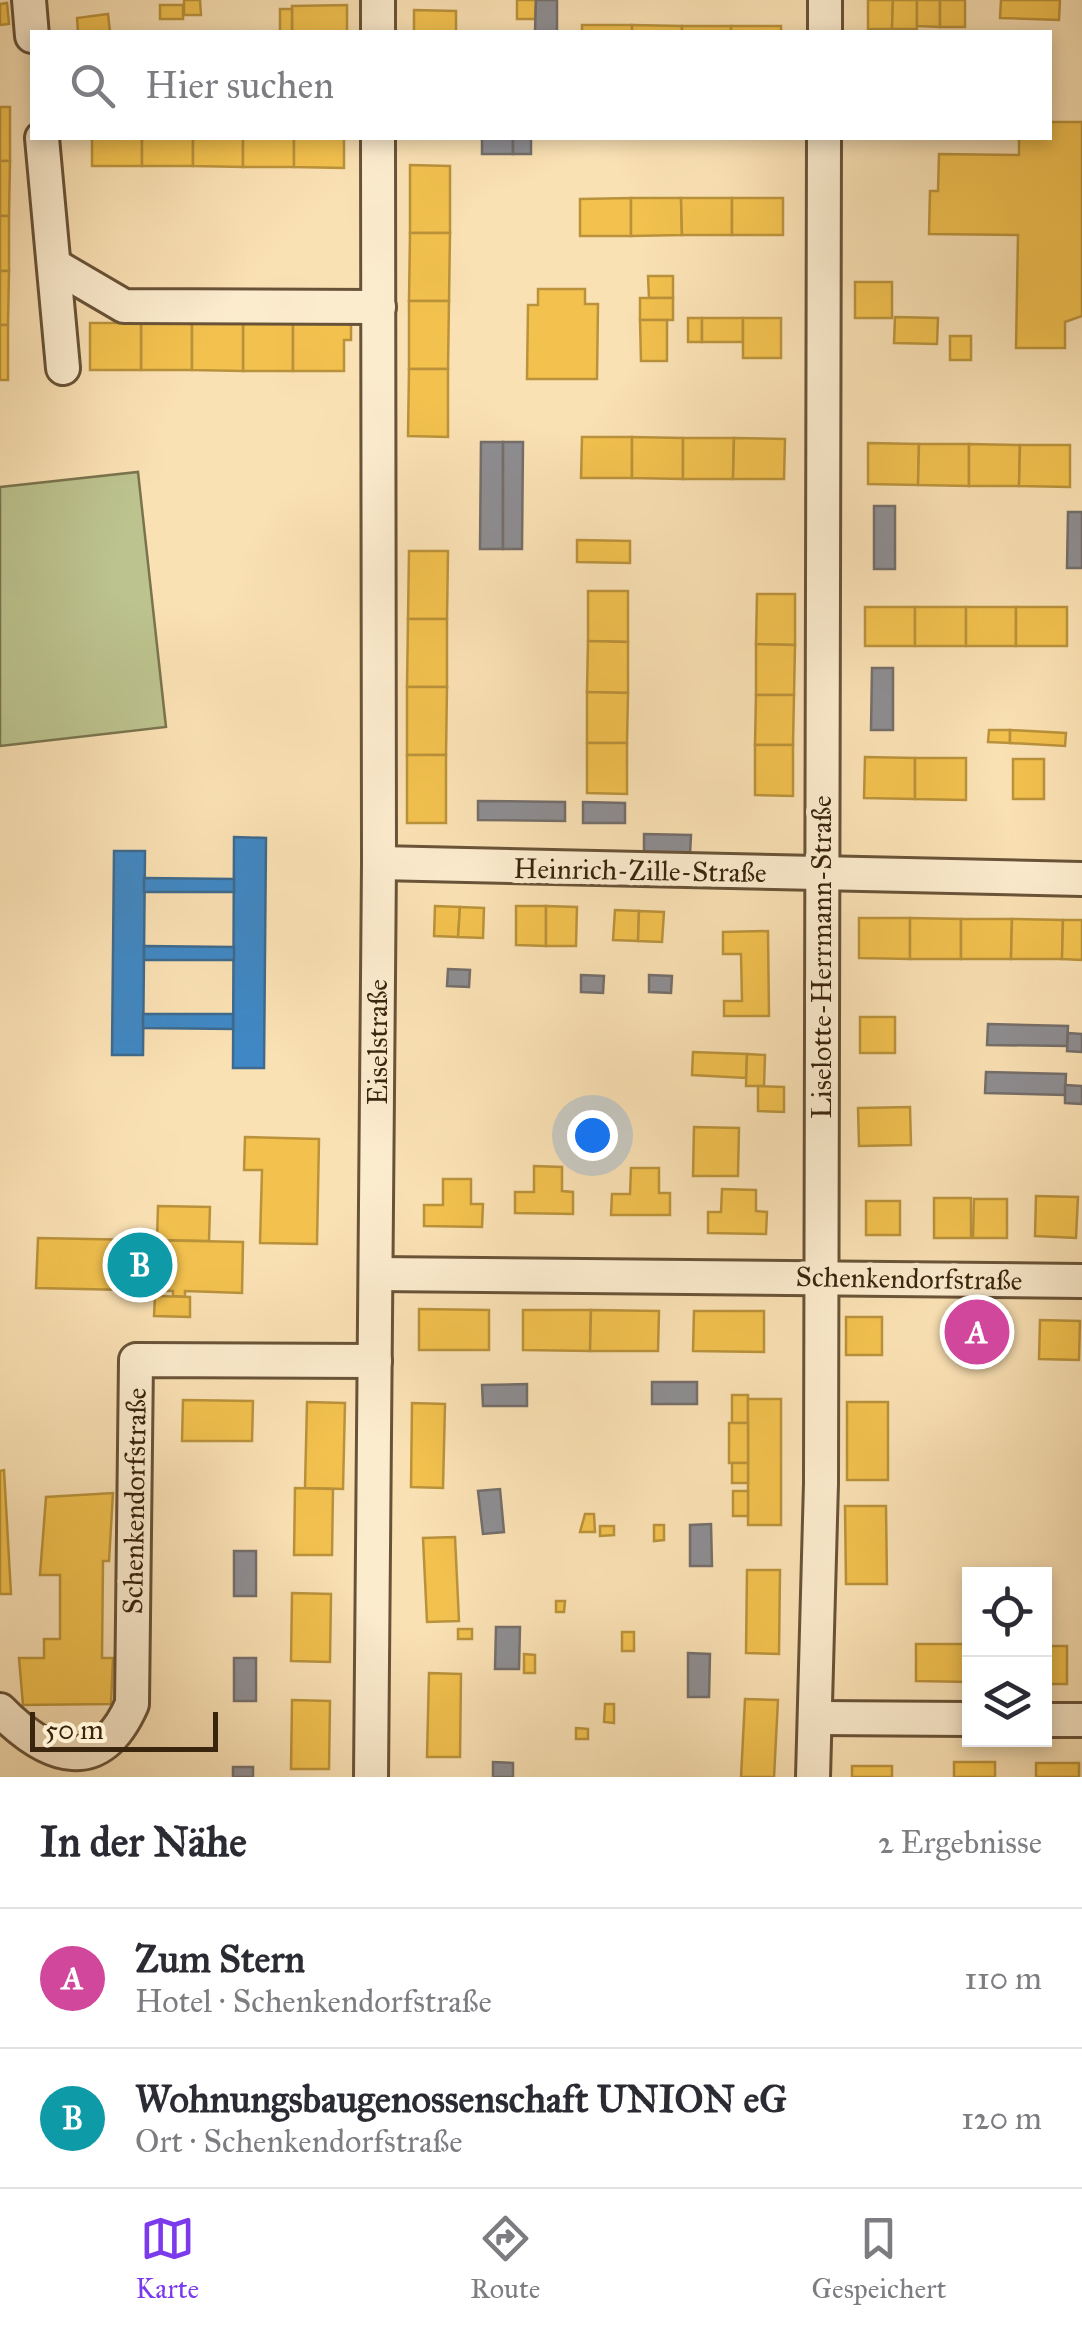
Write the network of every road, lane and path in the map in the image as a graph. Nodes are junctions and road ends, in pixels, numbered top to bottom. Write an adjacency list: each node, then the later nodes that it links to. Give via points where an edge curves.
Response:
1 (29, 0): 4 (street)
2 (378, 0): 5 (street)
3 (825, 0): 6 (street)
4 (32, 30)
5 (378, 30)
6 (825, 30)
7 (42, 140): 10 (street)
8 (378, 140): 11 (street, Eiselstraße)
9 (824, 140): 14 (street, Liselotte-Herrmann-Straße)
10 (54, 265): 11 (street, via 124,306); 12 (street)
11 (379, 307): 13 (street, Eiselstraße)
12 (63, 368)
13 (379, 863): 14 (street, Heinrich-Zille-Straße); 16 (street, Eiselstraße)
14 (821, 874): 15 (street, Heinrich-Zille-Straße); 17 (street, Liselotte-Herrmann-Straße)
15 (1082, 879)
16 (376, 1274): 17 (street, Schenkendorfstraße); 19 (street, Eiselstraße)
17 (821, 1276): 18 (street, Schenkendorfstraße); 21 (street, Liselotte-Herrmann-Straße)
18 (1082, 1281)
19 (375, 1361): 20 (street, Schenkendorfstraße, via 136,1360 132,1704 122,1730 90,1756 58,1758); 25 (street, Eiselstraße)
20 (0, 1710)
21 (816, 1718): 22 (street); 26 (street, Liselotte-Herrmann-Straße)
22 (962, 1719)
23 (1052, 1720): 24 (street)
24 (1082, 1720)
25 (370, 1777)
26 (812, 1777)

